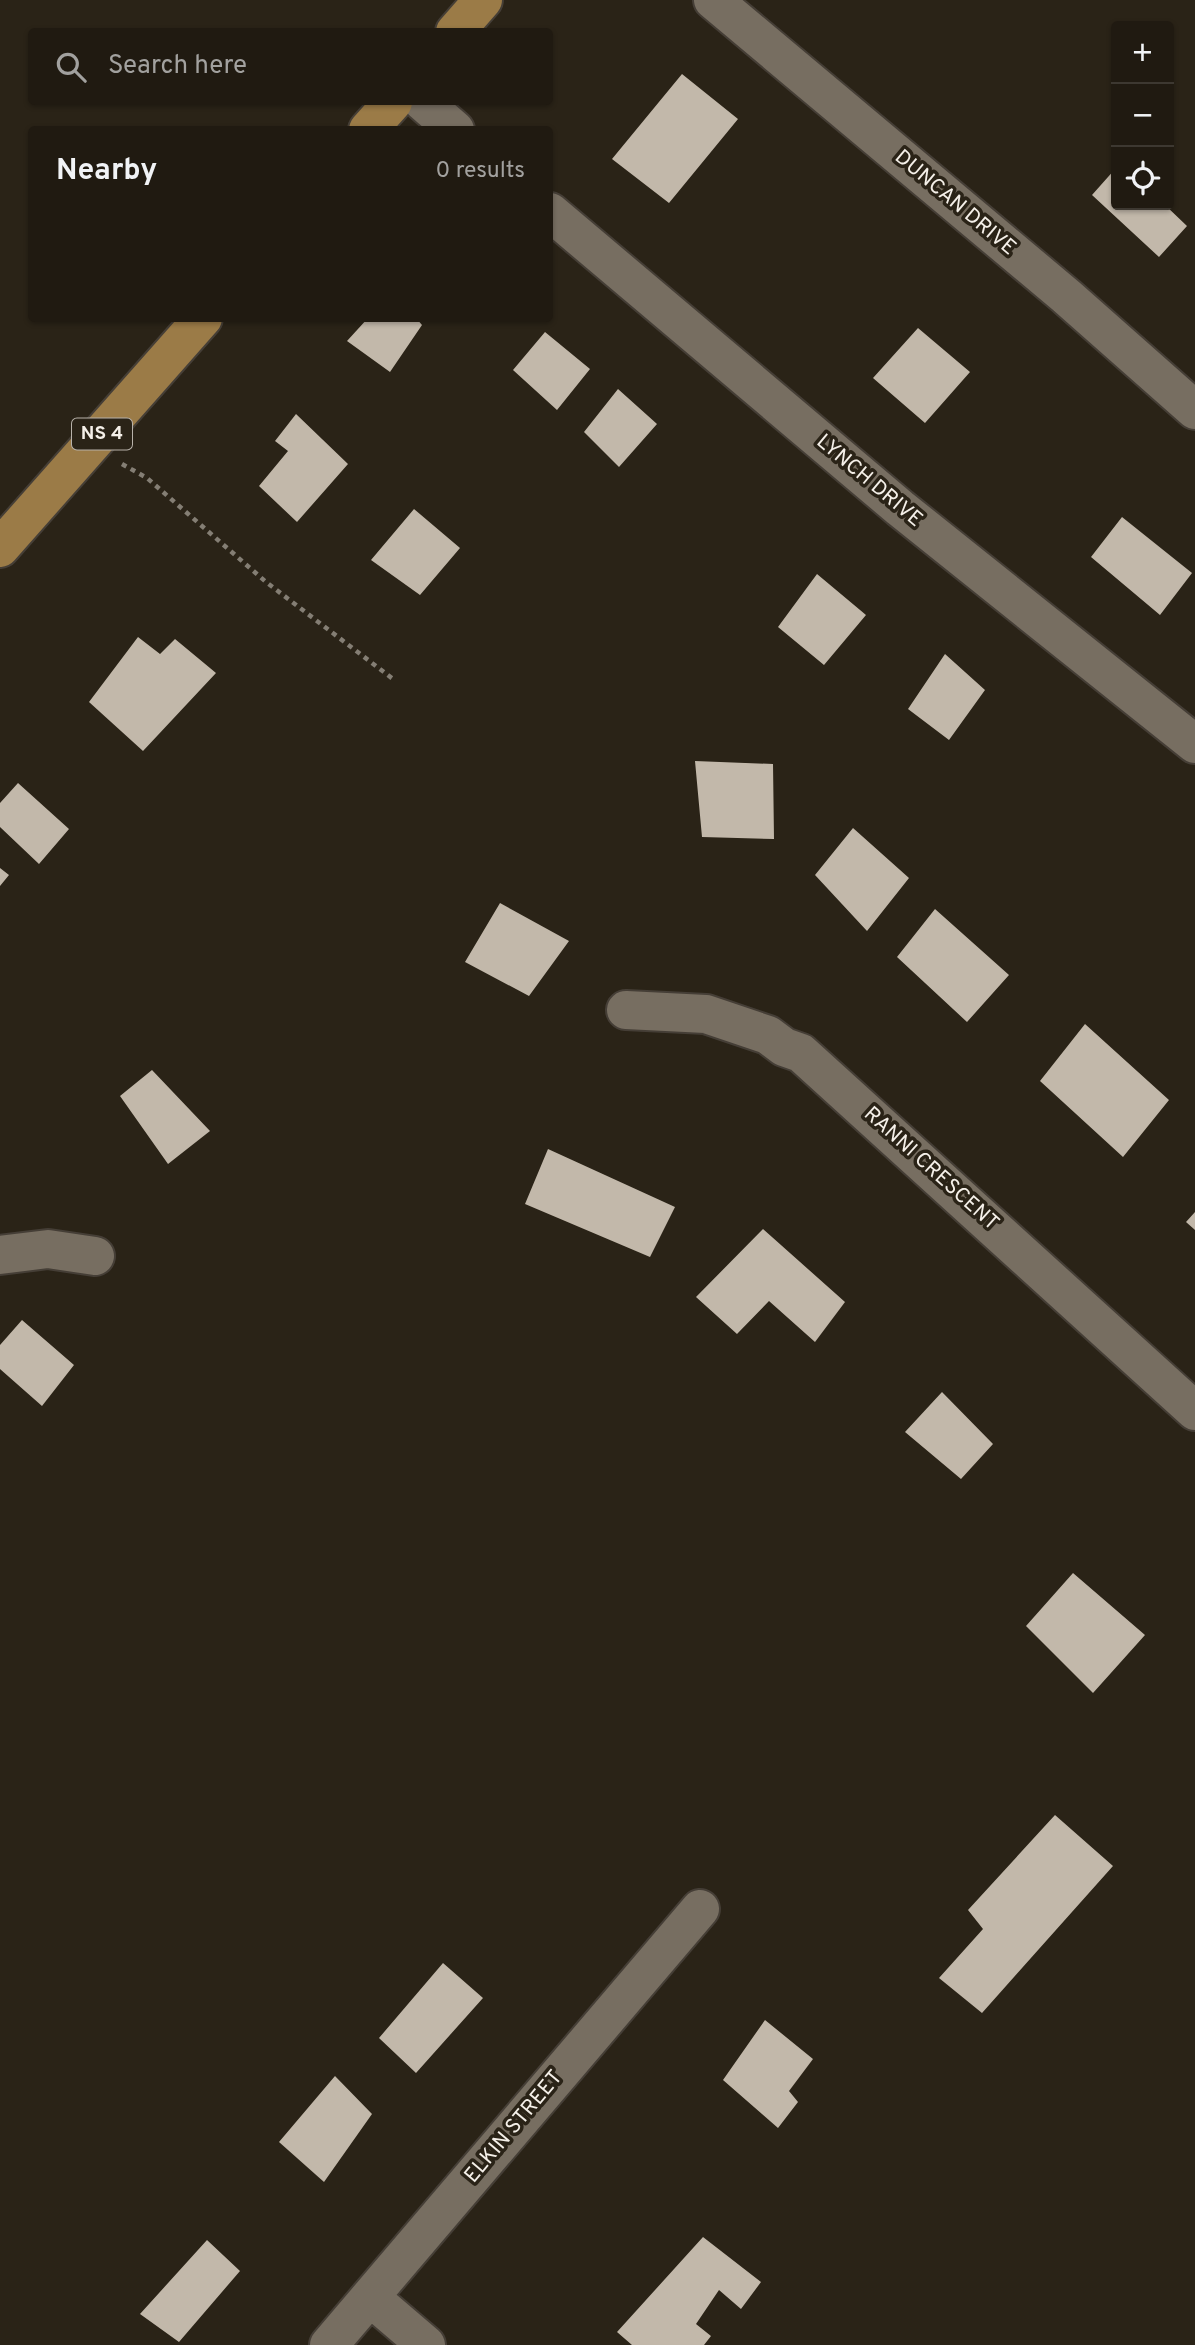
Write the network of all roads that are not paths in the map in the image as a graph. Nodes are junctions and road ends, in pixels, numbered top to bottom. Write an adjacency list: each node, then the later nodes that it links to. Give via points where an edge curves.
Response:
1 (483, 0): 3 (main road)
2 (713, 0): 10 (street, DUNCAN DRIVE)
3 (458, 28)
4 (390, 105): 6 (main road)
5 (426, 105): 7 (street)
6 (372, 126)
7 (450, 126)
8 (553, 215): 12 (street, LYNCH DRIVE, via 900,508)
9 (200, 322): 11 (main road, NS 4)
10 (1195, 410)
11 (0, 548)
12 (1195, 744)
13 (626, 1010): 16 (street, RANNI CRESCENT, via 706,1014 768,1035 802,1053)
14 (0, 1255): 15 (street, via 48,1248)
15 (95, 1256)
16 (1195, 1411)
17 (700, 1909): 18 (street, ELKIN STREET)
18 (370, 2297): 19 (street, ELKIN STREET); 20 (street)
19 (329, 2345)
20 (426, 2345)

